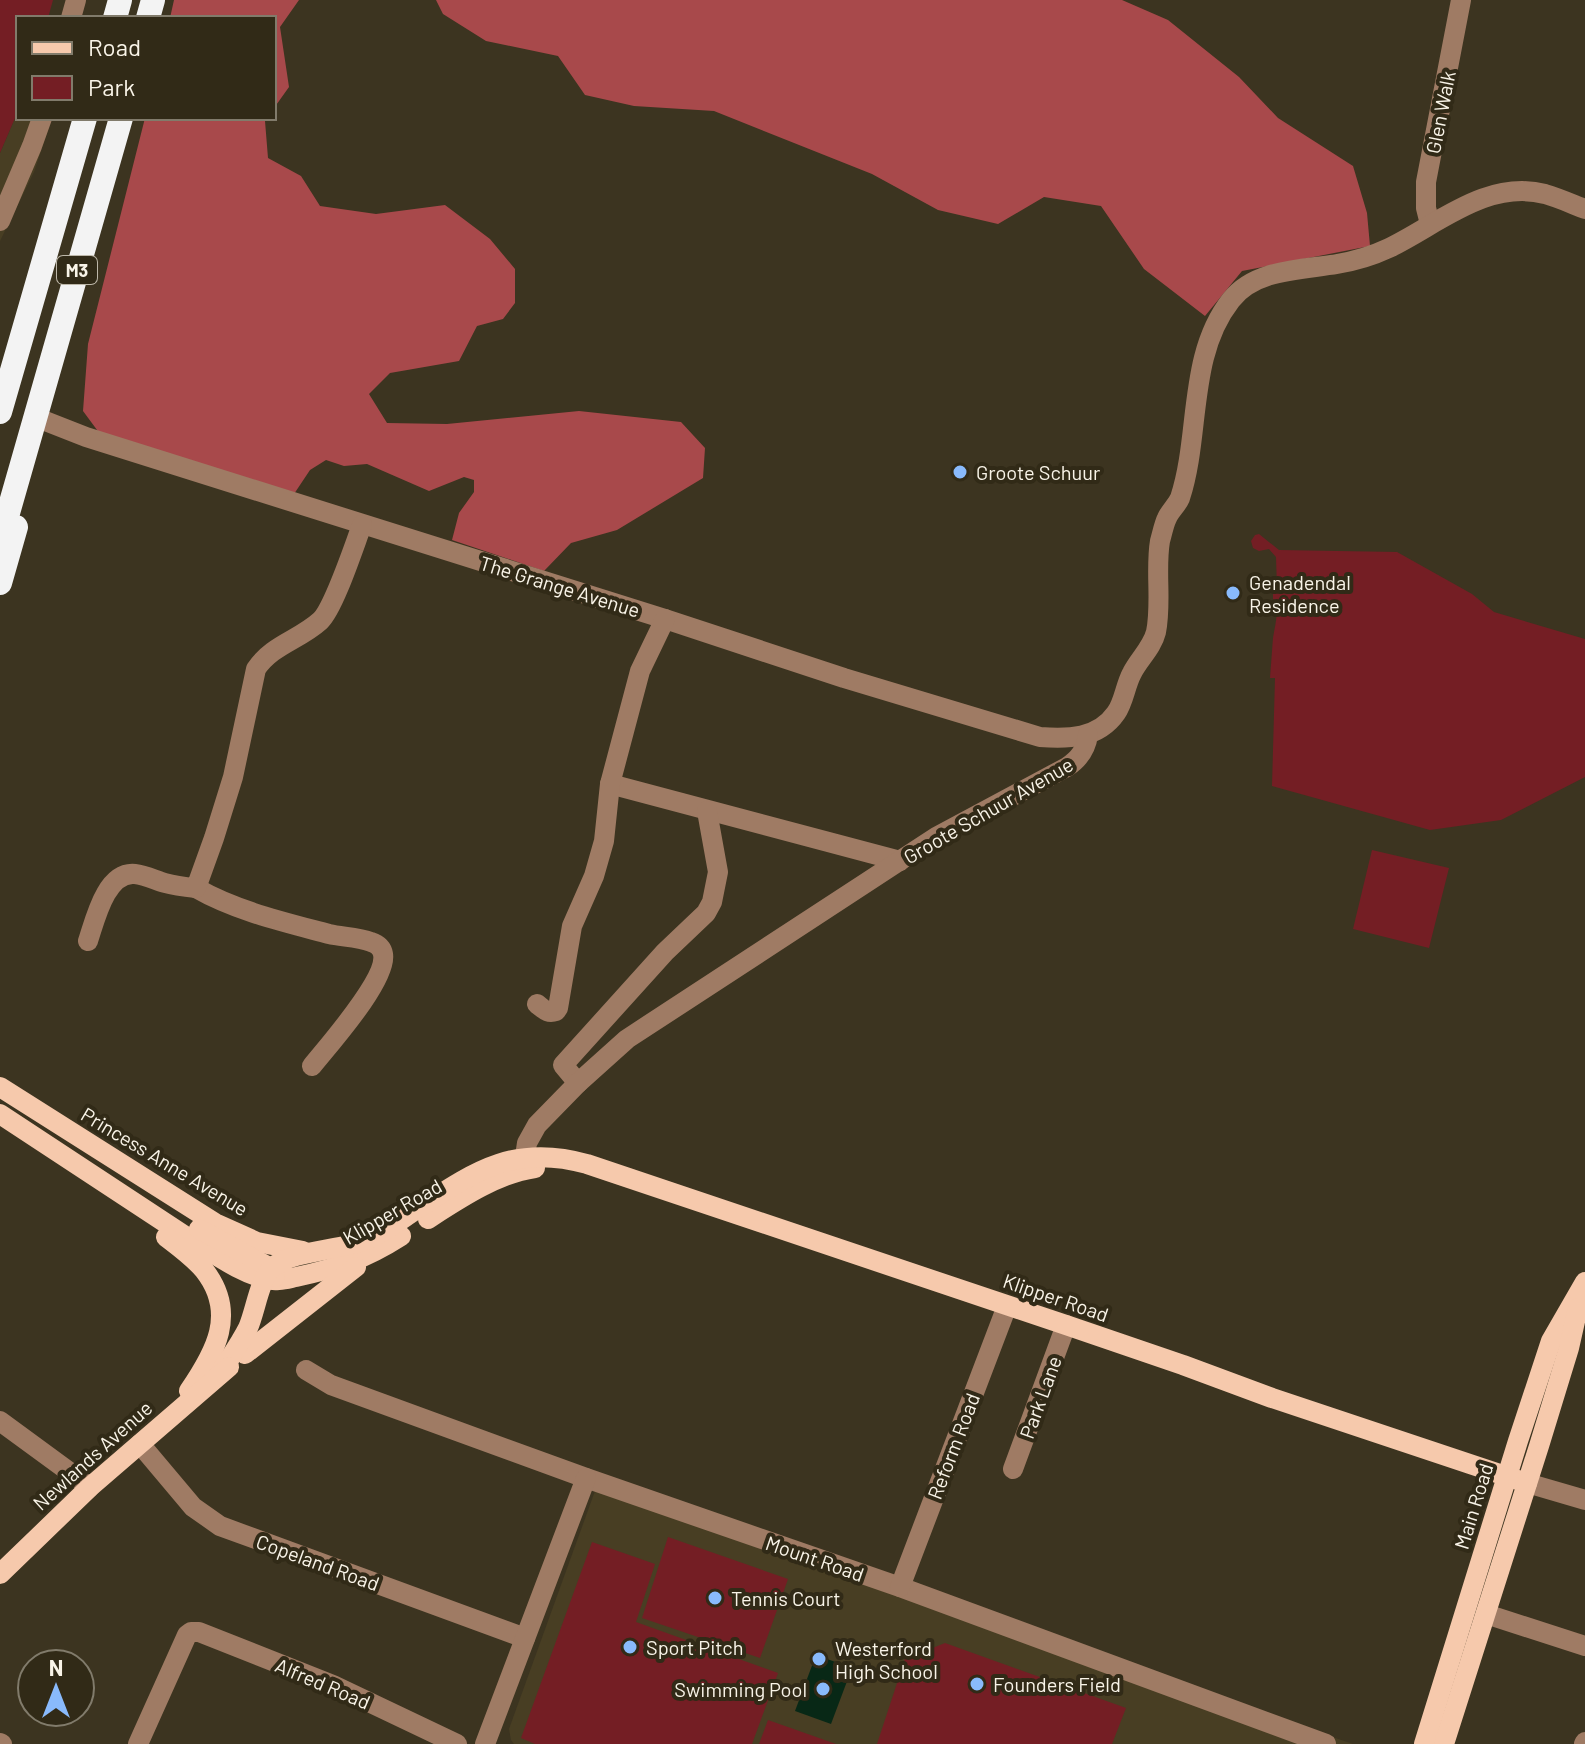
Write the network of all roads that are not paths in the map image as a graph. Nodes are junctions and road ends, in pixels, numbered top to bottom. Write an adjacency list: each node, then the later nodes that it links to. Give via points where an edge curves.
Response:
1 (1461, 0): 7 (street, Glen Walk, via 1426,182)
2 (41, 120): 6 (street)
3 (84, 120): 8 (highway, M3)
4 (120, 120): 11 (highway, M3)
5 (1585, 209): 7 (street, Groote Schuur Avenue, via 1545,194 1505,192)
6 (0, 221)
7 (1430, 224): 16 (street, Groote Schuur Avenue, via 1366,257 1256,279 1217,320 1199,380 1179,500 1166,519 1160,543 1156,631 1129,679 1118,712)
8 (47, 248): 9 (highway); 10 (highway, M3)
9 (0, 358)
10 (0, 412)
11 (34, 420): 12 (street, The Grange Avenue); 13 (highway, M3); 14 (highway, via 23,501)
12 (362, 525): 15 (street, The Grange Avenue); 20 (street, via 322,619 263,658 256,669 233,777)
13 (0, 541)
14 (0, 583)
15 (665, 619): 16 (street, The Grange Avenue, via 1040,737); 17 (street, via 640,671)
16 (1088, 735): 19 (street, Groote Schuur Avenue, via 1085,748 1067,767)
17 (610, 784): 18 (street); 22 (street, via 604,841 572,926 558,1008 551,1013)
18 (707, 811): 19 (street); 24 (street, via 718,872 712,902 563,1065)
19 (900, 861): 24 (street, Groote Schuur Avenue, via 627,1039)
20 (196, 888): 21 (street, via 133,873 118,877 99,906); 23 (street, via 261,915 380,947 384,959 374,985)
21 (88, 941)
22 (537, 1004)
23 (312, 1066)
24 (578, 1083): 28 (street, Groote Schuur Avenue, via 537,1125)
25 (0, 1087): 27 (main road, Princess Anne Avenue)
26 (0, 1114): 29 (main road)
27 (117, 1161): 31 (main road, Princess Anne Avenue, via 237,1235); 32 (main road, via 167,1207)
28 (523, 1163): 30 (main road, Klipper Road); 31 (main road, Klipper Road, via 479,1171 371,1238); 34 (main road, Klipper Road, via 587,1164)
29 (130, 1199): 32 (main road, via 222,1259); 39 (main road, via 205,1272 218,1298 221,1324 214,1352)
30 (375, 1252): 32 (main road, Klipper Road, via 346,1265); 36 (main road)
31 (315, 1253): 32 (main road, Klipper Road, via 285,1259)
32 (270, 1276): 36 (main road, Newlands Avenue, via 266,1317); 38 (main road, Newlands Avenue)
33 (1584, 1286): 44 (main road, Main Road, via 1569,1348)
34 (1007, 1306): 35 (main road, Klipper Road); 48 (street, Reform Road)
35 (1066, 1325): 42 (street, Park Lane); 44 (main road, Klipper Road)
36 (245, 1354): 38 (main road, Newlands Avenue)
37 (306, 1370): 43 (street, Mount Road, via 331,1385)
38 (219, 1375): 39 (main road, Newlands Avenue)
39 (172, 1414): 41 (main road, Newlands Avenue)
40 (0, 1421): 45 (street)
41 (140, 1444): 45 (main road, Newlands Avenue); 50 (street, Copeland Road, via 193,1507 220,1526)
42 (1013, 1469)
43 (586, 1478): 48 (street, Mount Road); 50 (street)
44 (1518, 1480): 46 (street); 49 (main road, Main Road); 56 (main road, Main Road)
45 (90, 1487): 47 (main road, Newlands Avenue)
46 (1585, 1500)
47 (0, 1574)
48 (900, 1587): 55 (street, Mount Road)
49 (1486, 1614): 51 (street); 57 (main road, Main Road)
50 (525, 1638): 54 (street)
51 (1585, 1646)
52 (138, 1744): 53 (street, Alfred Road, via 191,1632 320,1680)
53 (457, 1744)
54 (485, 1744)
55 (1326, 1744)
56 (1424, 1744)
57 (1444, 1744)

